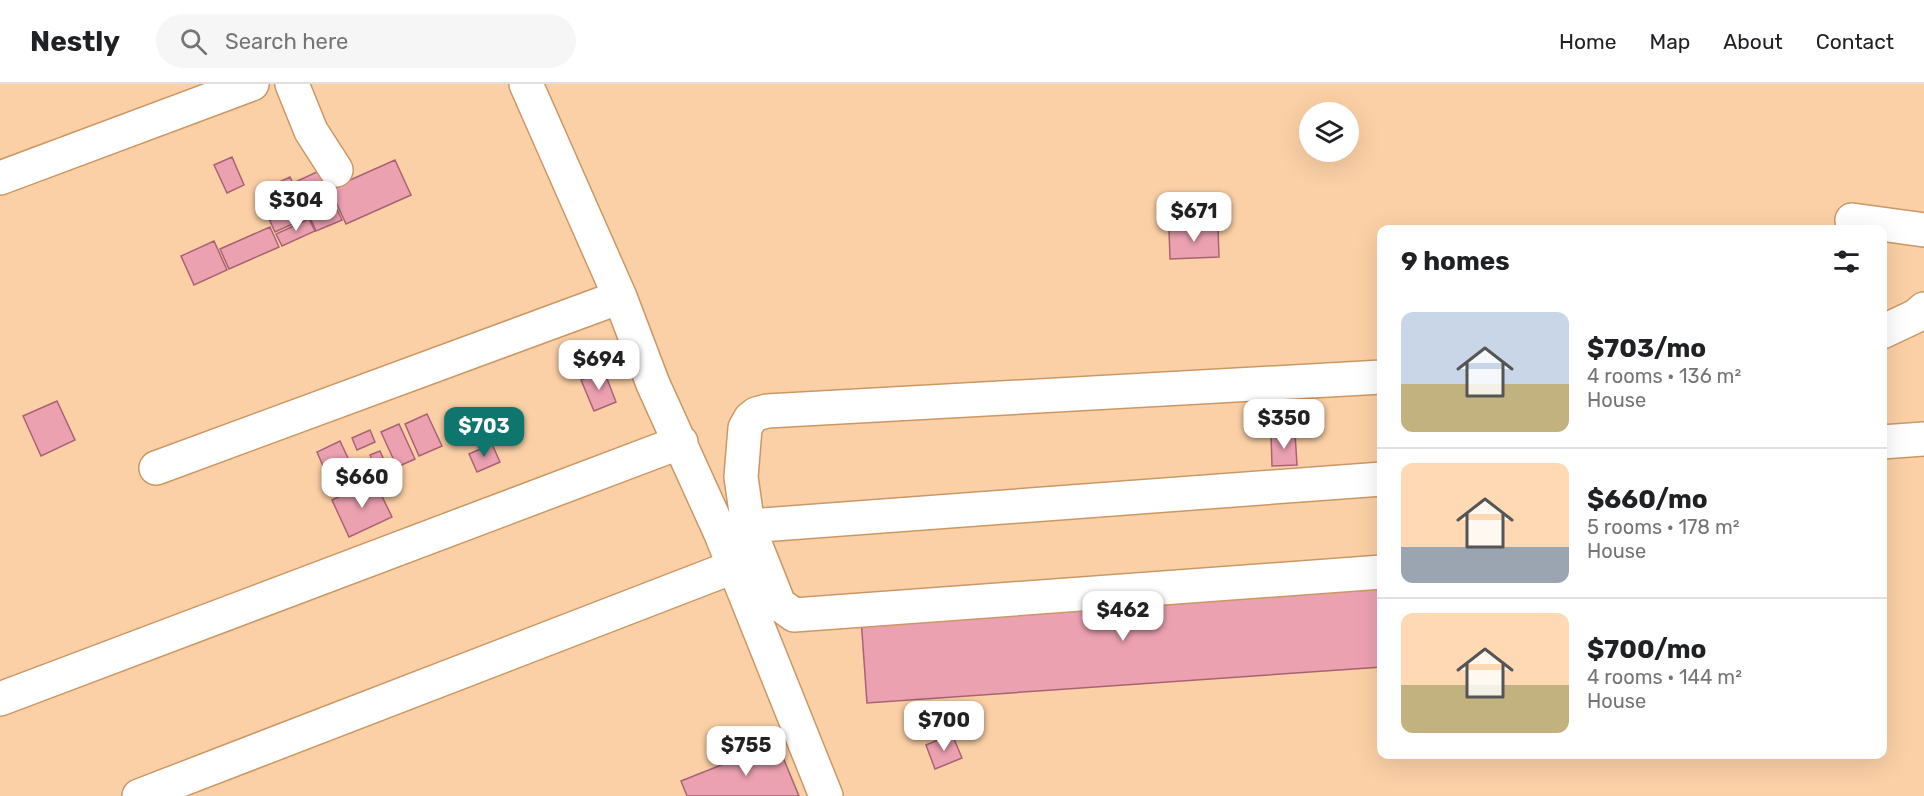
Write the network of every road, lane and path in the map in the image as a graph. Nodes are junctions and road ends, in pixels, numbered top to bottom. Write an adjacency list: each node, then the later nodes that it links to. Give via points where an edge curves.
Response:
1 (252, 84): 5 (street)
2 (292, 84): 4 (street, via 312,131)
3 (526, 84): 8 (street)
4 (336, 170)
5 (0, 178)
6 (1851, 220): 7 (street)
7 (1924, 230)
8 (620, 297): 13 (street, via 653,384); 15 (street)
9 (1924, 309): 10 (street)
10 (1887, 330)
11 (1377, 377): 17 (street, via 766,411 756,414 745,428 741,477)
12 (1924, 439): 14 (street)
13 (681, 442): 18 (street); 20 (street)
14 (1887, 442)
15 (156, 468)
16 (1377, 479): 17 (street)
17 (748, 526): 19 (street, via 779,604 794,615)
18 (733, 567): 21 (street); 22 (street)
19 (1377, 572)
20 (0, 699)
21 (139, 796)
22 (826, 796)

